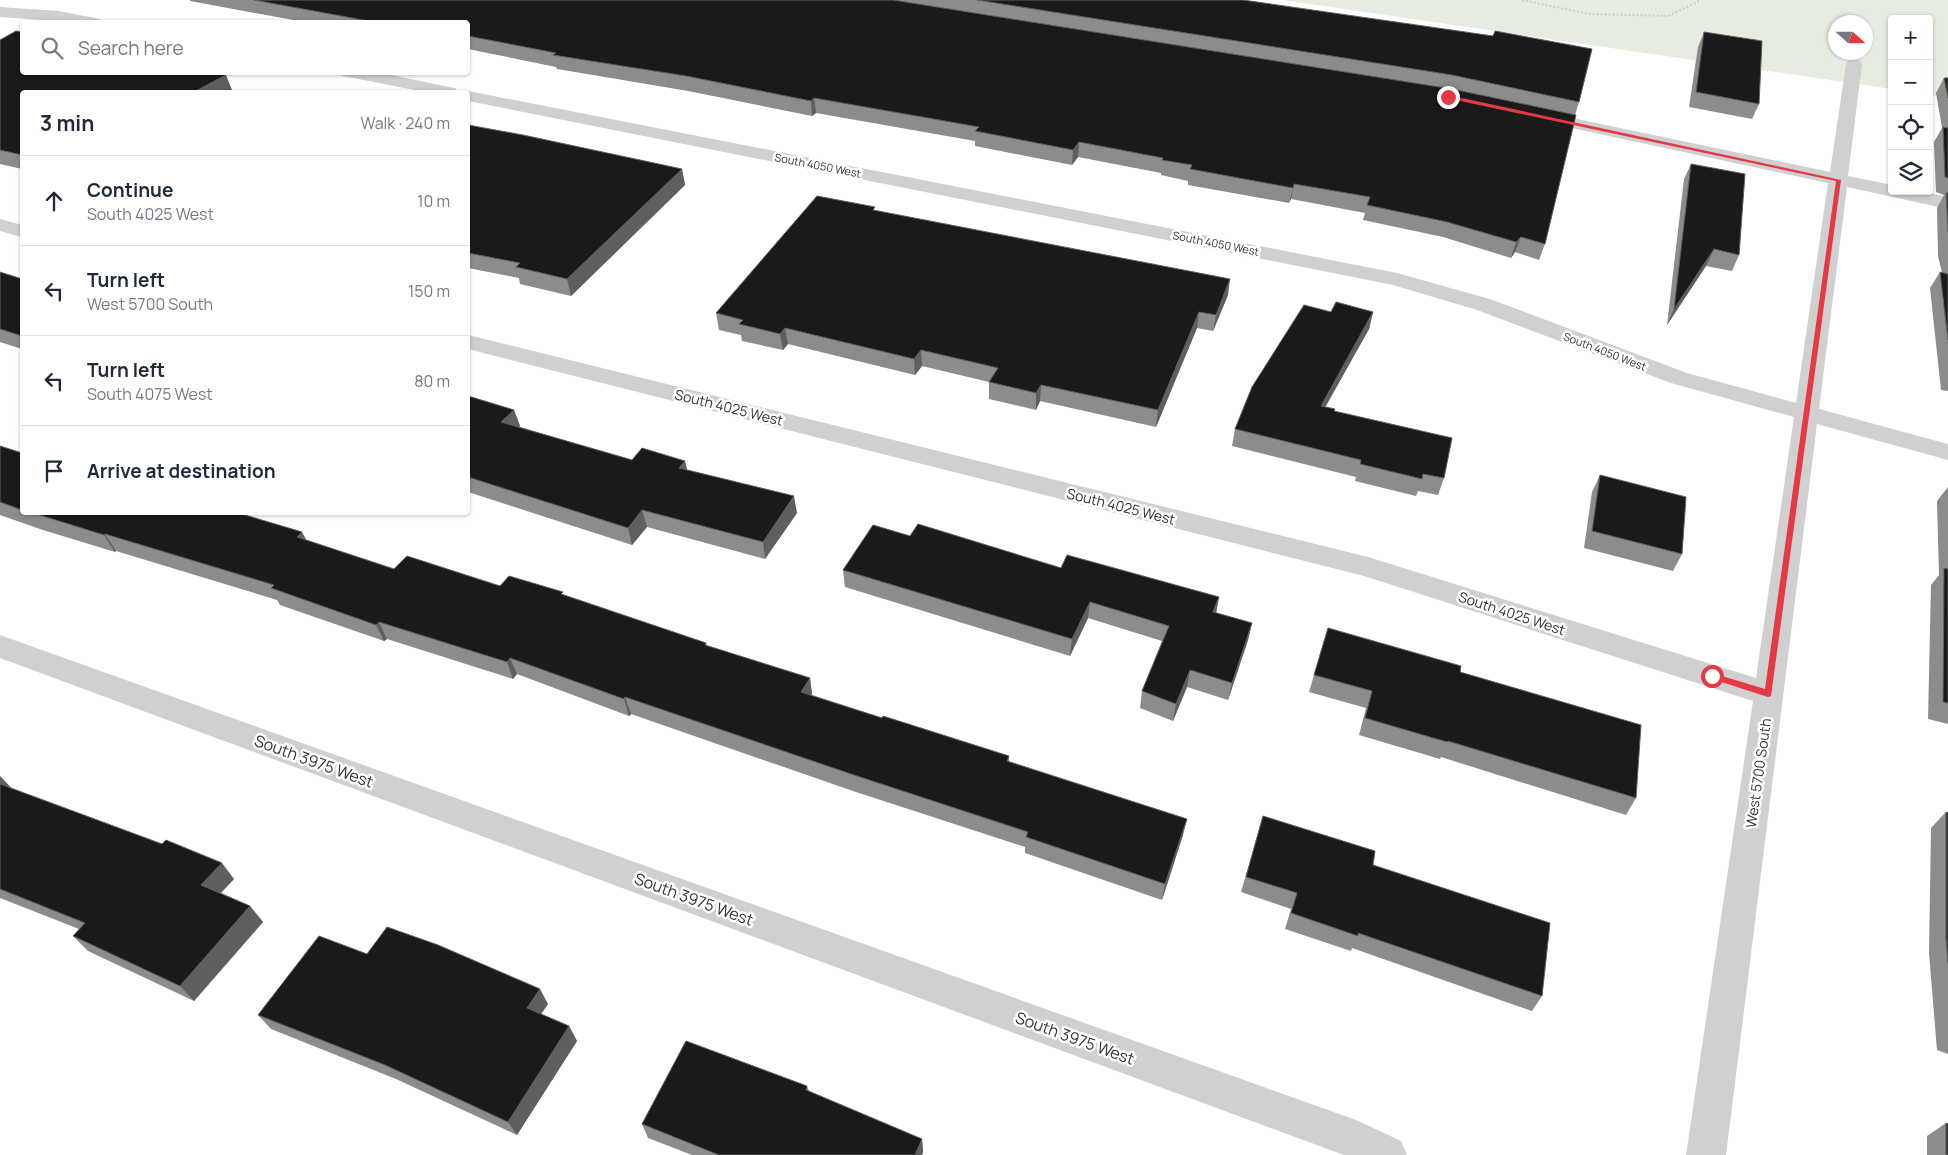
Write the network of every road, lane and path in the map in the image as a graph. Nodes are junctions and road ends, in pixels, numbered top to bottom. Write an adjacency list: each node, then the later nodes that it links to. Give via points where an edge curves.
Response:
1 (1522, 0): 2 (path, via 1589,14 1668,16)
2 (1701, 0)
3 (0, 12): 4 (street)
4 (82, 20)
5 (1854, 64): 10 (street, West 5700 South)
6 (363, 75): 7 (street)
7 (439, 90)
8 (470, 96): 15 (street, South 4050 West, via 1397,279 1485,305 1679,378)
9 (1525, 113): 10 (street)
10 (1839, 180): 11 (street); 15 (street, West 5700 South)
11 (1948, 203)
12 (0, 225): 13 (street)
13 (20, 230)
14 (470, 342): 18 (street, South 4025 West, via 1368,567)
15 (1806, 414): 16 (street, South 4050 West); 18 (street, West 5700 South)
16 (1948, 452)
17 (0, 646): 19 (street, South 3975 West, via 1356,1140)
18 (1768, 694): 20 (street, West 5700 South)
19 (1388, 1155)
20 (1706, 1155)

